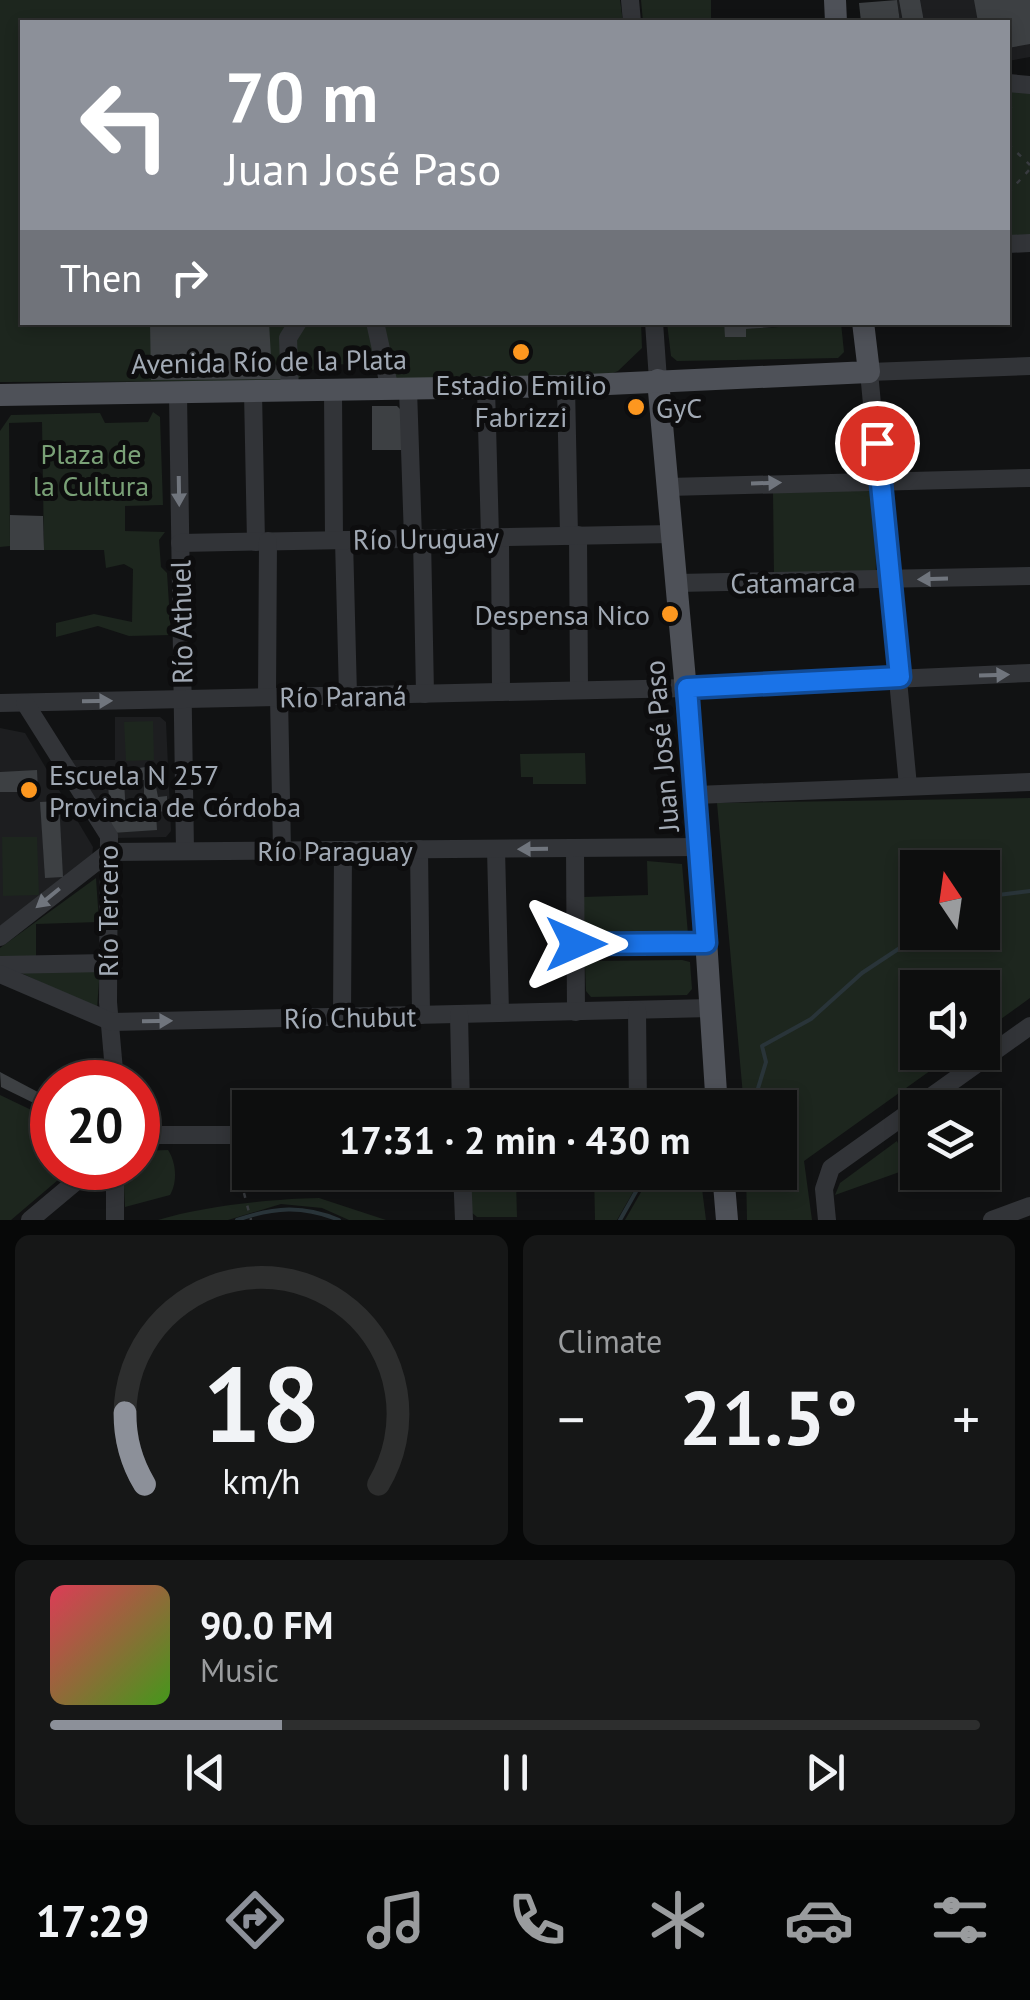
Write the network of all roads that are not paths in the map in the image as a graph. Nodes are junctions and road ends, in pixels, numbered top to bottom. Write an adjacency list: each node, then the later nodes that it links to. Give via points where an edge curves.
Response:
1 (296, 325): 13 (street, via 288,338)
2 (375, 325): 10 (street)
3 (654, 325): 7 (street)
4 (864, 325): 6 (main road)
5 (1030, 366): 6 (street)
6 (869, 372): 7 (main road, Avenida Río de la Plata); 16 (street)
7 (658, 380): 8 (main road, Avenida Río de la Plata); 18 (main road, Juan José Paso)
8 (566, 386): 9 (main road, Avenida Río de la Plata); 20 (street)
9 (486, 388): 10 (main road, Avenida Río de la Plata); 21 (street)
10 (399, 389): 11 (main road, Avenida Río de la Plata); 22 (street)
11 (333, 391): 13 (main road, Avenida Río de la Plata); 23 (street)
12 (253, 392): 13 (main road, Avenida Río de la Plata); 14 (main road, Avenida Río de la Plata); 24 (street)
13 (290, 392)
14 (178, 394): 15 (main road, Avenida Río de la Plata); 25 (street, Río Athuel, one-way to 25)
15 (3, 399)
16 (880, 478): 17 (street); 18 (street, one-way to 16); 27 (street)
17 (1030, 478)
18 (668, 487): 19 (main road, Juan José Paso)
19 (672, 534): 20 (street, Río Uruguay); 28 (main road, Juan José Paso)
20 (574, 535): 21 (street, Río Uruguay); 32 (street)
21 (495, 537): 22 (street, Río Uruguay); 33 (street)
22 (417, 538): 23 (street, Río Uruguay); 34 (street)
23 (339, 540): 24 (street, Río Uruguay); 35 (street)
24 (262, 542): 25 (street, Río Uruguay); 36 (street)
25 (180, 543): 37 (street, Río Athuel)
26 (1030, 576): 27 (street, Catamarca, one-way to 27)
27 (892, 581): 28 (street, Catamarca); 30 (street)
28 (676, 583): 31 (main road, Juan José Paso)
29 (1030, 674): 30 (street, Río Paraná, one-way to 29)
30 (900, 677): 31 (street, Río Paraná); 41 (street)
31 (687, 688): 32 (street, Río Paraná); 42 (main road, Juan José Paso)
32 (579, 690): 33 (street, Río Paraná)
33 (501, 692): 34 (street, Río Paraná)
34 (425, 694): 35 (street, Río Paraná)
35 (348, 696): 36 (street, Río Paraná)
36 (273, 697): 37 (street, Río Paraná); 47 (street)
37 (182, 699): 39 (street, Río Paraná, one-way to 37); 49 (street, Río Athuel)
38 (0, 703): 39 (street, Río Paraná)
39 (25, 703): 50 (street, Río Tercero, via 104,824)
40 (1030, 782): 41 (street)
41 (908, 786): 42 (street)
42 (696, 795): 43 (main road, Juan José Paso)
43 (700, 847): 44 (street, Río Paraguay); 52 (main road, Juan José Paso)
44 (575, 848): 46 (street, Río Paraguay, one-way to 46); 53 (street)
45 (419, 849): 46 (street, Río Paraguay); 48 (street, Río Paraguay); 62 (street)
46 (496, 849): 60 (street)
47 (282, 850): 48 (street, Río Paraguay); 49 (street, Río Paraguay)
48 (343, 850): 63 (street)
49 (185, 851): 50 (street, Río Paraguay)
50 (109, 852): 51 (street, one-way to 51); 54 (street, Río Tercero)
51 (0, 937)
52 (706, 943): 53 (street); 57 (main road, Juan José Paso)
53 (576, 944): 59 (street)
54 (107, 963): 55 (street); 64 (street, Río Tercero)
55 (0, 965)
56 (0, 974): 64 (street, Río Chubut)
57 (711, 1008): 58 (street, Río Chubut); 69 (main road, Juan José Paso)
58 (637, 1010): 59 (street, Río Chubut); 68 (street)
59 (576, 1012): 60 (street, Río Chubut)
60 (500, 1013): 61 (street, Río Chubut)
61 (459, 1014): 62 (street, Río Chubut); 67 (street)
62 (421, 1015): 63 (street, Río Chubut)
63 (342, 1017): 64 (street, Río Chubut, one-way to 63)
64 (112, 1022): 66 (street, Río Tercero)
65 (1030, 1026): 81 (street, via 831,1168 824,1189)
66 (114, 1060)
67 (461, 1090)
68 (638, 1090)
69 (715, 1090)
70 (160, 1134): 71 (street)
71 (232, 1135)
72 (66, 1190): 77 (street)
73 (115, 1190): 78 (street)
74 (463, 1190): 79 (street)
75 (724, 1190): 80 (main road)
76 (1030, 1206): 82 (street)
77 (30, 1220)
78 (116, 1220)
79 (464, 1220)
80 (727, 1220)
81 (828, 1220)
82 (992, 1220)

